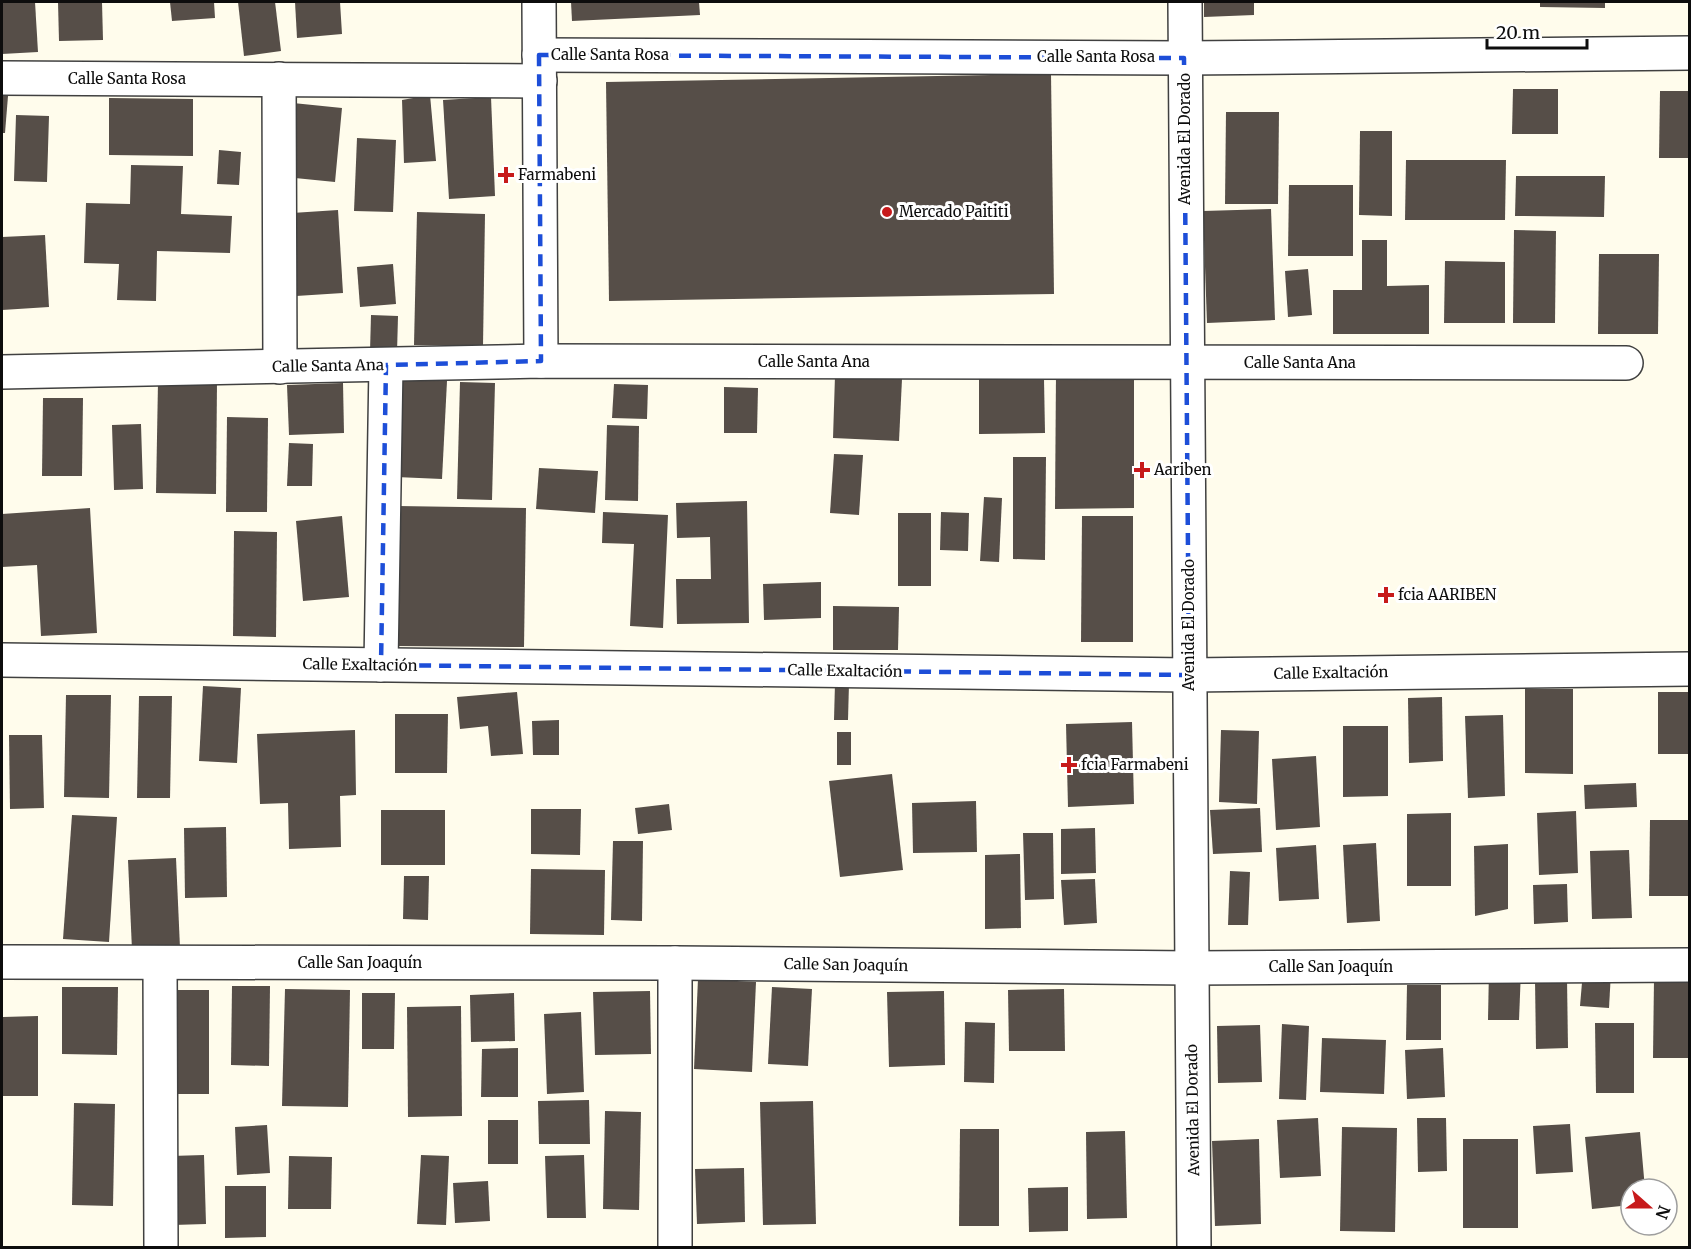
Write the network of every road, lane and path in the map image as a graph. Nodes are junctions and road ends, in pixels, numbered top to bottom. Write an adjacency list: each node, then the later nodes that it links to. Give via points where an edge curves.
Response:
1 (539, 2): 5 (street)
2 (1185, 2): 4 (street, Avenida El Dorado)
3 (1689, 53): 4 (street, Calle Santa Rosa)
4 (1185, 58): 5 (street, Calle Santa Rosa); 9 (street, Avenida El Dorado)
5 (540, 68): 7 (street, Calle Santa Rosa); 8 (street)
6 (2, 78): 7 (street, Calle Santa Rosa)
7 (279, 79): 12 (street)
8 (541, 361): 9 (street, Calle Santa Ana); 11 (street, Calle Santa Ana)
9 (1187, 363): 10 (street, Calle Santa Ana); 17 (street, Avenida El Dorado)
10 (1626, 363)
11 (386, 365): 12 (street, Calle Santa Ana); 15 (street)
12 (280, 367): 13 (street, Calle Santa Ana)
13 (2, 372)
14 (2, 660): 15 (street, Calle Exaltación)
15 (381, 665): 17 (street, Calle Exaltación)
16 (1689, 669): 17 (street, Calle Exaltación)
17 (1190, 675): 22 (street, Avenida El Dorado)
18 (2, 962): 19 (street, Calle San Joaquín)
19 (159, 963): 20 (street, Calle San Joaquín); 23 (street)
20 (675, 963): 22 (street, Calle San Joaquín); 24 (street)
21 (1689, 965): 22 (street, Calle San Joaquín)
22 (1191, 968): 25 (street, Avenida El Dorado)
23 (161, 1248)
24 (675, 1248)
25 (1194, 1248)

